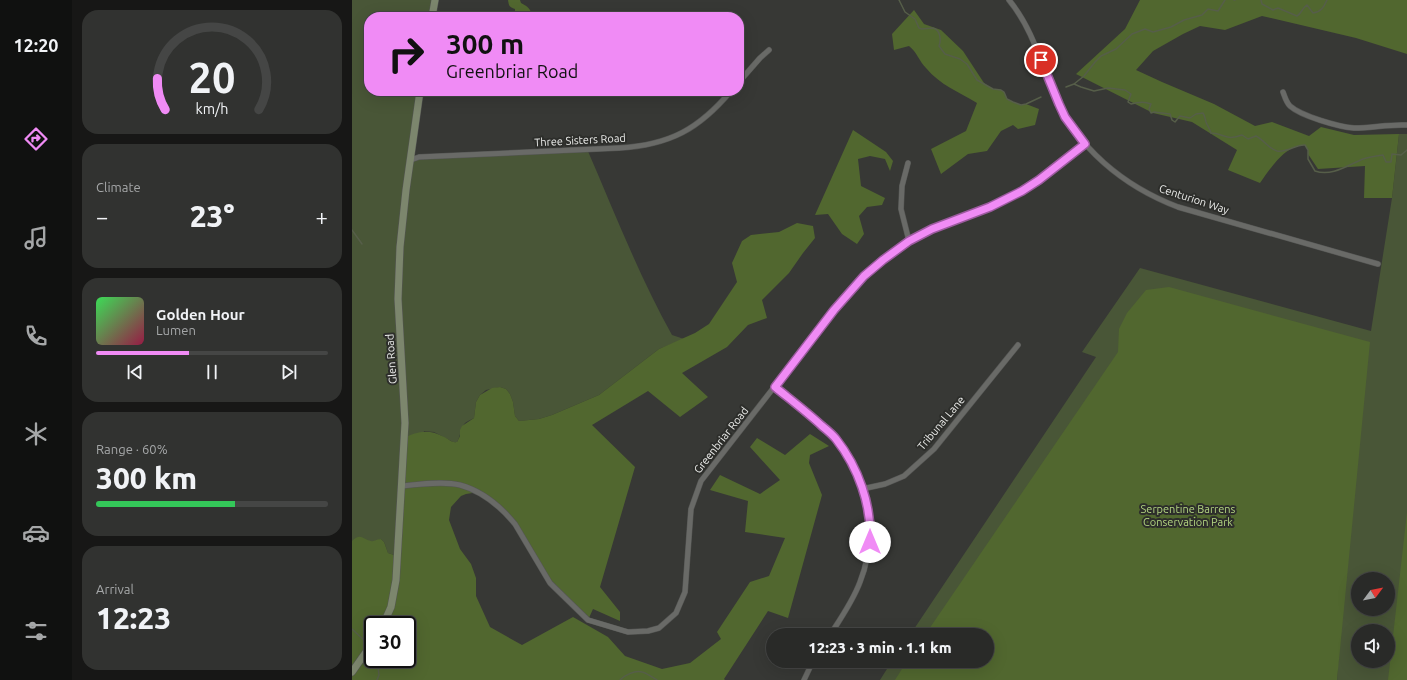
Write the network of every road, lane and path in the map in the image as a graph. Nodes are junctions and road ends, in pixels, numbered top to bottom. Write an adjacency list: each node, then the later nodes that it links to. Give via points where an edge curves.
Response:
1 (435, 0): 3 (main road)
2 (1009, 0): 10 (street, Centurion Way, via 1033,37 1062,110)
3 (433, 12)
4 (769, 50): 5 (street)
5 (744, 77)
6 (1283, 92): 9 (street, via 1286,102 1297,110 1342,126 1362,128)
7 (419, 96): 11 (main road, Glen Road)
8 (728, 96): 11 (street, Three Sisters Road, via 698,124 665,141 648,145 419,157)
9 (1407, 125)
10 (1085, 144): 13 (street, Greenbriar Road, via 1022,191); 14 (street, Centurion Way, via 1102,162 1125,180 1162,201)
11 (411, 160): 17 (main road, Glen Road, via 401,233 398,299 405,423)
12 (908, 163): 13 (street, via 902,186 901,210)
13 (909, 241): 16 (street, Greenbriar Road, via 864,276 834,310)
14 (1378, 264)
15 (1018, 345): 18 (street, Tribunal Lane, via 934,449 904,476 885,484)
16 (775, 387): 17 (street, Greenbriar Road, via 701,481 690,509 685,592 676,614 659,628 648,631 628,632 588,620 550,583 515,524 479,492 459,485 432,483); 18 (street, via 835,438 856,469)
17 (402, 486): 19 (main road, Glen Road, via 396,580)
18 (862, 489): 20 (street, via 869,512 868,556 860,583)
19 (387, 616)
20 (835, 628)
21 (364, 656): 23 (main road)
22 (810, 668): 24 (street)
23 (352, 672)
24 (804, 680)

